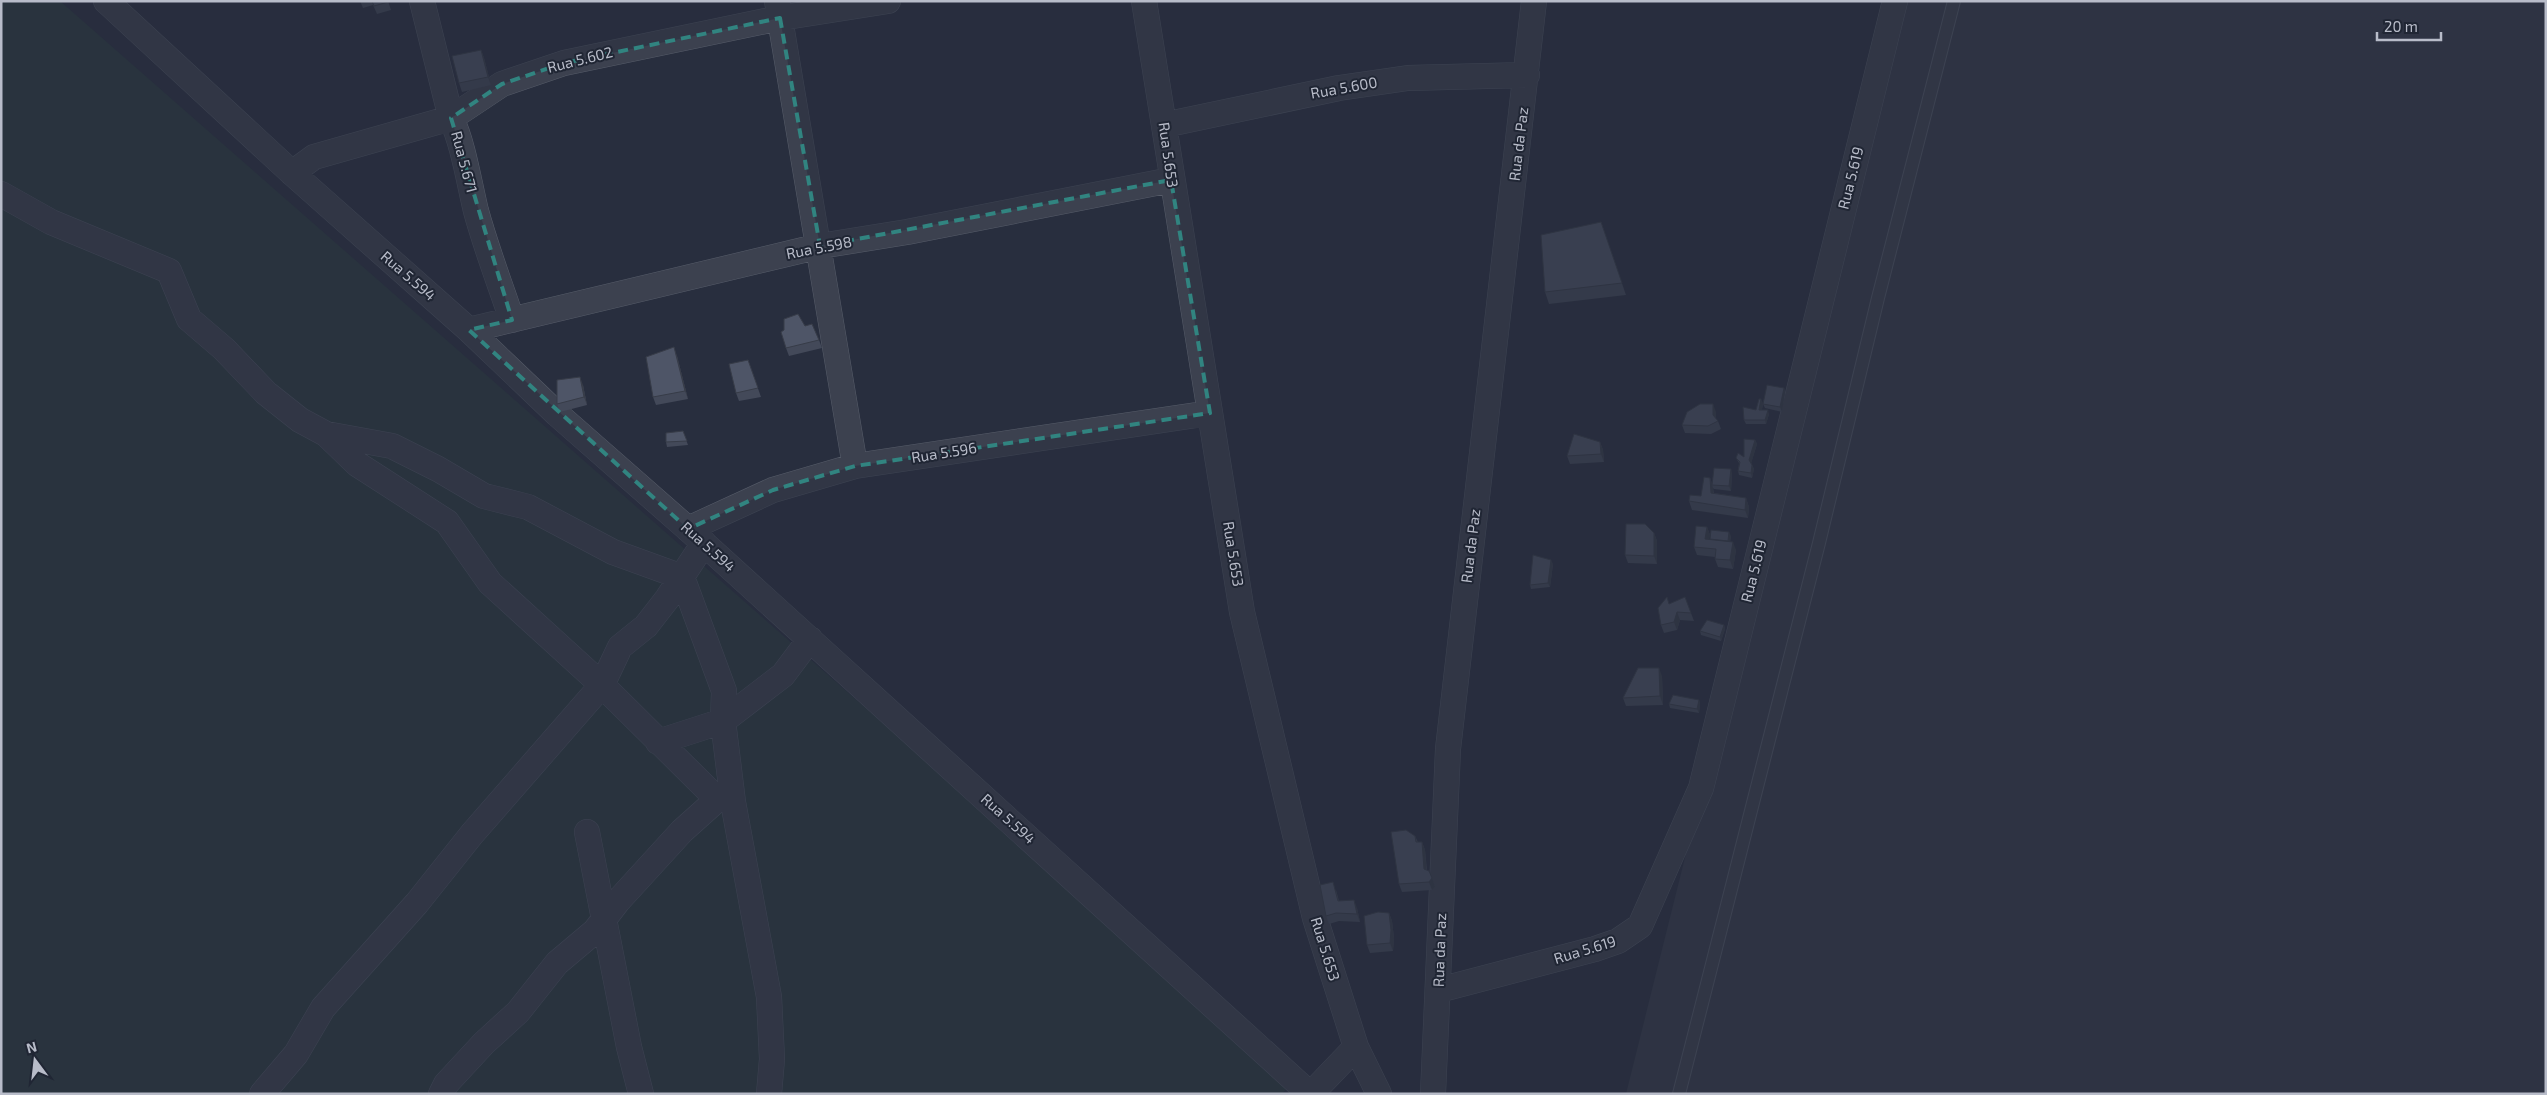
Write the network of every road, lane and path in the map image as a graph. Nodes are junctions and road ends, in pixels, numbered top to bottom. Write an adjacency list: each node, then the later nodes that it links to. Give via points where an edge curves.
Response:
1 (106, 1): 12 (street, Rua 5.594)
2 (422, 1): 10 (street, Rua 5.671)
3 (888, 1): 8 (street, Rua 5.602)
4 (1144, 1): 11 (street, Rua 5.653)
5 (1534, 1): 9 (street, Rua da Paz)
6 (1895, 1): 30 (street, Rua 5.619, via 1701,788 1640,926 1618,941 1594,950)
7 (1954, 1): 39 (lane)
8 (778, 10): 10 (street, Rua 5.602, via 564,63 502,84); 15 (street)
9 (1527, 75): 11 (street, Rua 5.600, via 1408,78 1340,88); 30 (street, Rua da Paz, via 1448,748)
10 (451, 118): 12 (street, Rua 5.602, via 314,157); 16 (street, Rua 5.671, via 458,133 480,223)
11 (1164, 125): 13 (street, Rua 5.653)
12 (292, 174): 17 (street, Rua 5.594)
13 (1171, 180): 15 (street, Rua 5.598); 18 (street, Rua 5.653, via 1188,264)
14 (1, 194): 19 (street, via 51,222 169,271 189,319 224,349 266,393 300,420)
15 (820, 246): 16 (street, Rua 5.598); 20 (street)
16 (512, 320): 17 (street, Rua 5.598)
17 (469, 330): 21 (street, Rua 5.594)
18 (1210, 413): 20 (street, Rua 5.596); 31 (street, Rua 5.653, via 1242,612 1315,918)
19 (326, 434): 22 (street, via 392,446 484,496 528,507 613,552); 24 (street, via 357,464 447,522 490,583)
20 (856, 466): 21 (street, Rua 5.596, via 773,490)
21 (696, 536): 22 (street); 23 (street, Rua 5.594)
22 (682, 577): 24 (street, via 646,626 620,647); 25 (street, via 724,691)
23 (810, 639): 25 (street, via 783,675); 36 (street, Rua 5.594)
24 (602, 685): 26 (street); 32 (street, via 323,1008 296,1054)
25 (723, 721): 26 (street); 27 (street)
26 (658, 742): 27 (street, via 710,792)
27 (727, 799): 29 (street, via 682,831); 35 (street, via 769,997 772,1059)
28 (587, 832): 29 (street)
29 (603, 920): 33 (street, via 595,931 557,963 518,1012 484,1043 446,1084); 34 (street)
30 (1439, 990): 38 (street, Rua da Paz)
31 (1356, 1047): 36 (street); 37 (street, Rua 5.653)
32 (262, 1094)
33 (441, 1094)
34 (641, 1094)
35 (769, 1094)
36 (1311, 1094)
37 (1379, 1094)
38 (1433, 1094)
39 (1679, 1094)

